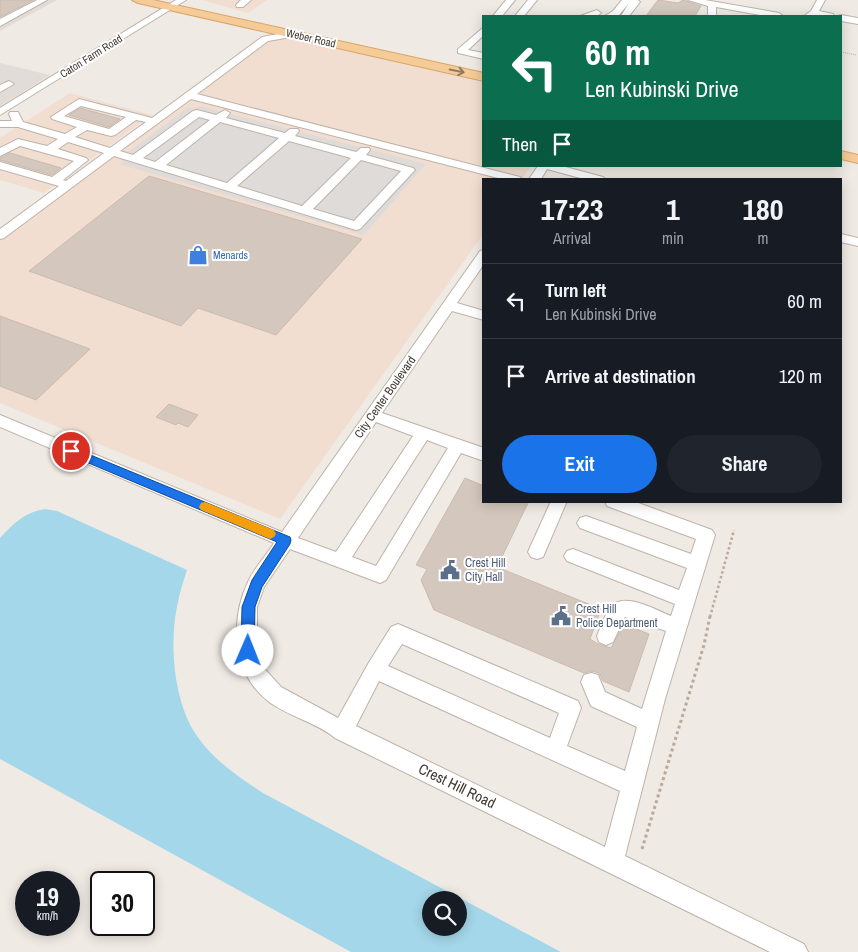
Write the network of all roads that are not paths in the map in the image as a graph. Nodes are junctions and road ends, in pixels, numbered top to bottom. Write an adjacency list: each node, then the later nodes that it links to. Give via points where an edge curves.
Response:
1 (43, 0): 23 (street)
2 (138, 0): 9 (main road, Weber Road)
3 (511, 0): 13 (street)
4 (533, 0): 14 (street)
5 (692, 0): 10 (street)
6 (746, 0): 11 (street)
7 (821, 0): 20 (street)
8 (638, 1): 16 (street, via 628,0); 17 (street)
9 (174, 2): 24 (main road, Weber Road); 28 (main road, Weber Road); 32 (street, Caton Farm Road)
10 (712, 4): 11 (street); 18 (street)
11 (748, 10): 19 (street)
12 (597, 13): 15 (street)
13 (498, 15)
14 (520, 15)
15 (594, 15)
16 (611, 15)
17 (626, 15)
18 (712, 15)
19 (774, 15)
20 (811, 15)
21 (842, 18): 22 (street)
22 (858, 21)
23 (0, 23)
24 (258, 26): 26 (main road, Weber Road); 27 (street, via 265,34)
25 (482, 32): 29 (street, via 462,51)
26 (294, 34): 27 (street); 30 (main road, Weber Road, one-way to 30)
27 (265, 40): 31 (street)
28 (482, 58)
29 (482, 58)
30 (482, 76)
31 (188, 95): 33 (street); 37 (street)
32 (13, 105): 34 (street, Caton Farm Road); 40 (street)
33 (235, 106): 36 (street); 38 (street)
34 (1, 111)
35 (134, 116): 37 (street); 41 (street, via 111,132); 41 (street, via 80,102 56,117)
36 (218, 119): 42 (street); 53 (street, via 197,113); 55 (street)
37 (153, 121): 49 (street)
38 (303, 123): 42 (street); 44 (street)
39 (0, 124): 40 (street)
40 (19, 124): 43 (street)
41 (85, 126): 43 (street)
42 (287, 137): 51 (street); 63 (street)
43 (66, 139): 47 (street); 49 (street)
44 (374, 142): 51 (street); 58 (street)
45 (842, 143): 46 (main road)
46 (858, 147)
47 (50, 150): 48 (street, via 18,142); 61 (street, via 82,160)
48 (0, 153)
49 (112, 153): 53 (street); 62 (street)
50 (842, 155): 52 (main road)
51 (359, 156): 64 (street); 64 (street, via 409,170 356,226)
52 (858, 159)
53 (135, 160): 55 (street)
54 (0, 165): 61 (street)
55 (157, 166): 63 (street)
56 (543, 167): 59 (street)
57 (552, 167): 60 (street)
58 (512, 178)
59 (536, 178)
60 (596, 178)
61 (54, 181): 62 (street)
62 (68, 185): 65 (street)
63 (228, 188): 64 (street)
64 (305, 210)
65 (0, 235)
66 (842, 238): 67 (street)
67 (858, 242)
68 (482, 257): 69 (street, City Center Boulevard)
69 (448, 305): 70 (street); 71 (street, City Center Boulevard)
70 (482, 315)
71 (372, 415): 73 (street); 79 (street, City Center Boulevard)
72 (0, 421): 79 (street)
73 (423, 433): 74 (street); 82 (street)
74 (458, 445): 75 (street); 82 (street, via 380,575)
75 (482, 454)
76 (558, 503): 80 (street)
77 (618, 503): 83 (street, via 706,535)
78 (586, 522): 83 (street)
79 (285, 540): 82 (street); 90 (street, Crest Hill Road, via 256,584 248,607 248,651 255,672 274,694)
80 (536, 552)
81 (573, 556): 84 (street)
82 (340, 561)
83 (697, 564): 84 (street)
84 (685, 600): 85 (street)
85 (677, 628): 86 (street, via 623,608 617,612); 89 (street)
86 (606, 636)
87 (375, 670): 90 (street); 91 (street); 91 (street, via 398,633 571,708)
88 (591, 682): 89 (street, via 598,699)
89 (649, 722): 92 (street)
90 (342, 730): 93 (street, Crest Hill Road)
91 (555, 751): 92 (street)
92 (632, 785): 93 (street)
93 (612, 862): 94 (street, Crest Hill Road)
94 (796, 952)

